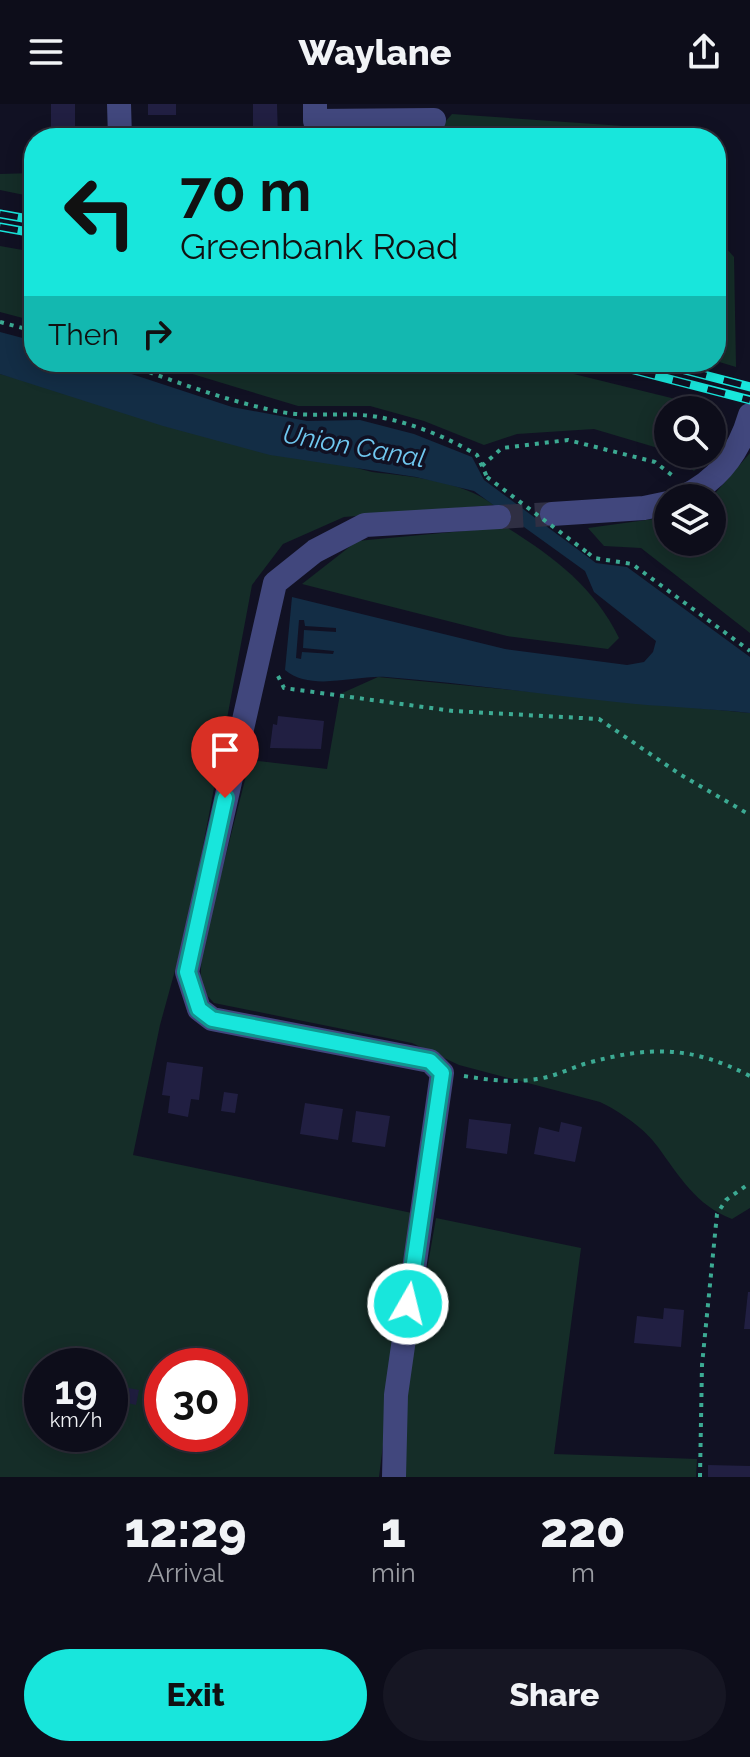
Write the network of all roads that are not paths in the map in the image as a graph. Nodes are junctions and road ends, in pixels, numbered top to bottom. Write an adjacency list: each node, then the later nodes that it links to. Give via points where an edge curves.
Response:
1 (119, 104): 4 (street)
2 (315, 104): 3 (street, via 315,121)
3 (434, 120)
4 (120, 128)
5 (750, 415): 6 (street, via 743,439 721,470)
6 (703, 484)
7 (654, 506): 8 (street)
8 (552, 514)
9 (499, 517): 10 (street, via 365,525 315,551 275,583 187,972 199,1009 212,1019 430,1061 442,1073 396,1395)
10 (394, 1477)

